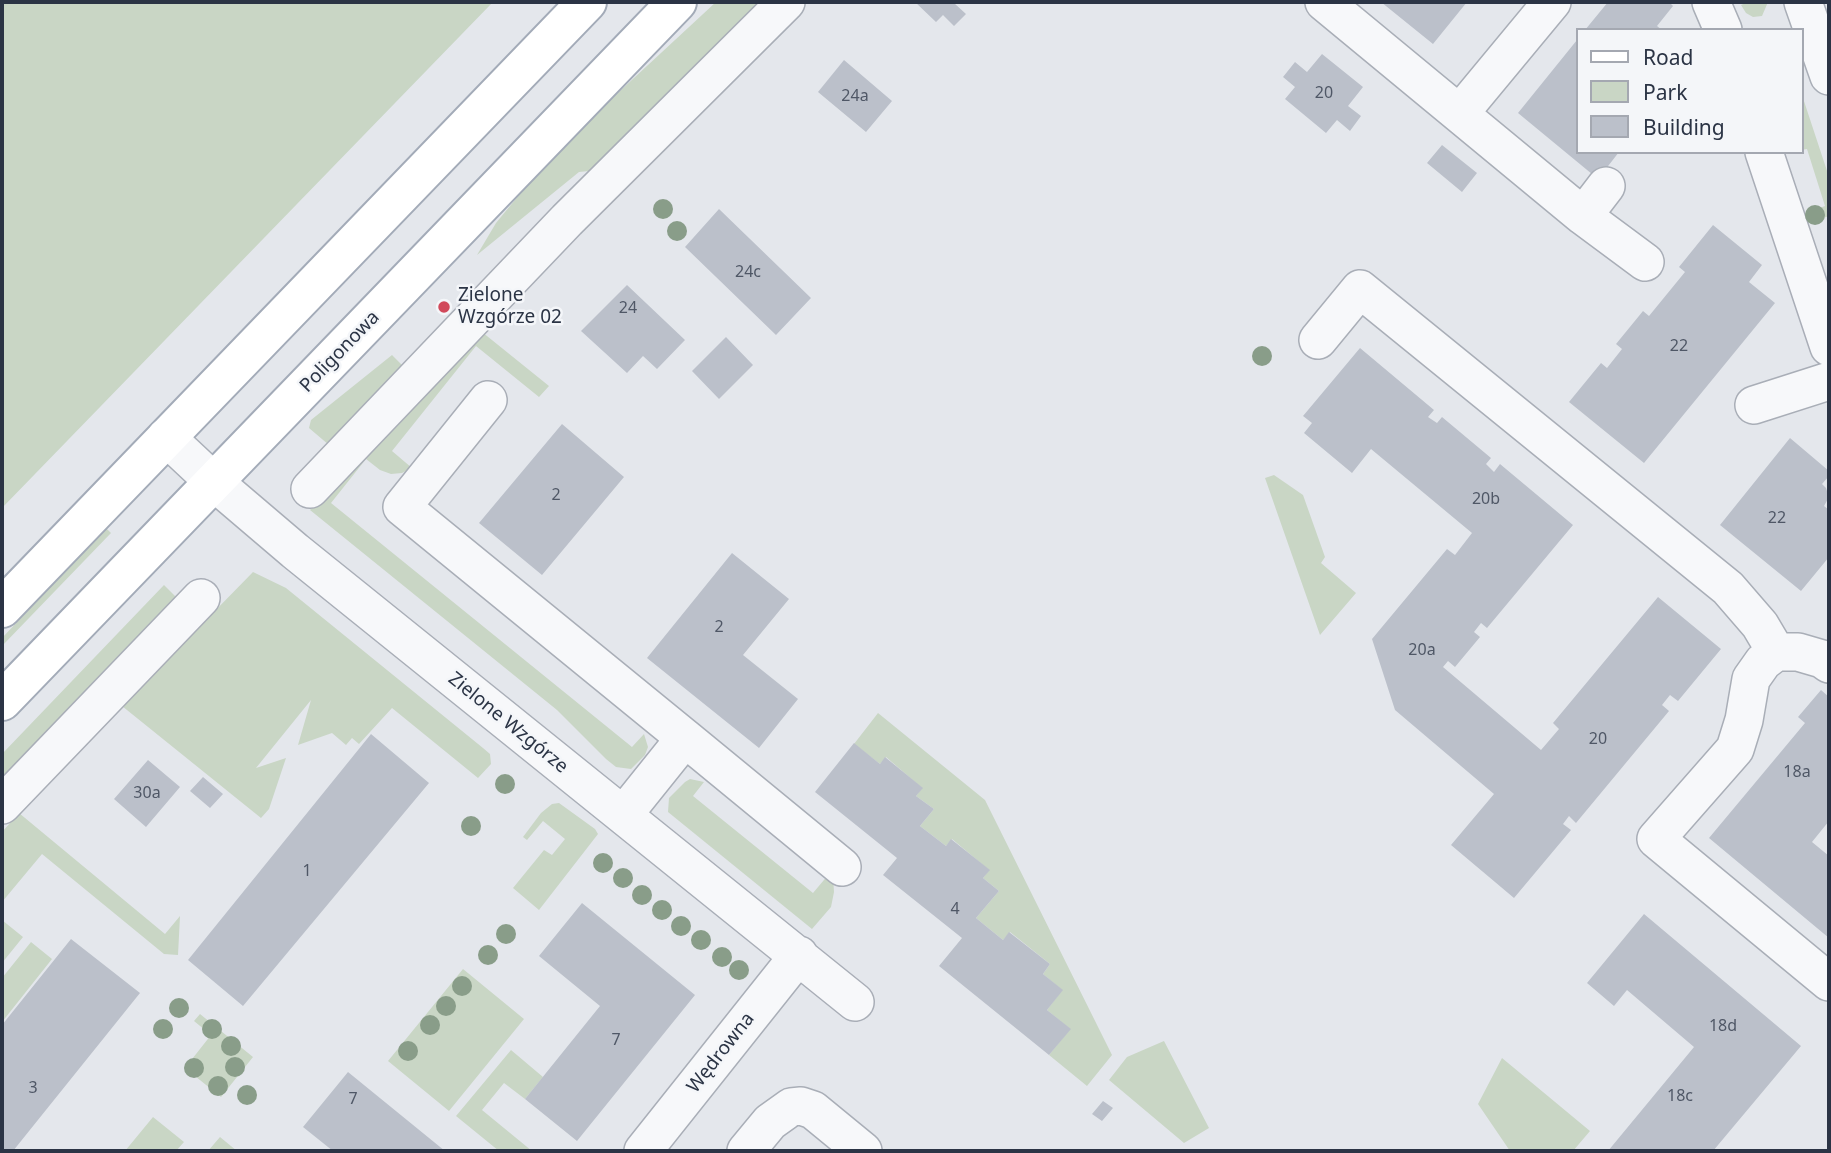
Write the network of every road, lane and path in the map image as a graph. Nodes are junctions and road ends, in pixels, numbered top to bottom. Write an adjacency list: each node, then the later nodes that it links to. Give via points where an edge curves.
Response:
1 (587, 2): 20 (main road)
2 (677, 2): 21 (main road, Poligonowa)
3 (786, 2): 22 (street, via 567,220)
4 (1324, 2): 10 (street)
5 (1552, 2): 10 (street)
6 (1711, 2): 8 (street)
7 (1812, 23): 9 (street)
8 (1722, 28)
9 (1829, 76)
10 (1460, 113): 13 (street)
11 (1765, 154): 16 (street)
12 (1606, 186): 13 (street)
13 (1583, 216): 14 (street)
14 (1645, 262)
15 (1318, 340): 25 (street, via 1360,289 1728,588)
16 (1829, 347)
17 (1829, 380): 19 (street)
18 (488, 400): 28 (street, via 402,506)
19 (1754, 405)
20 (166, 438): 21 (street, Zielone Wzgórze); 24 (main road)
21 (214, 482): 27 (main road, Poligonowa); 30 (street, Zielone Wzgórze)
22 (310, 489)
23 (201, 598): 29 (street)
24 (2, 608)
25 (1776, 652): 26 (street, via 1798,652); 33 (street, via 1751,680 1735,750 1656,839)
26 (1829, 664)
27 (2, 701)
28 (685, 738): 30 (street); 31 (street)
29 (2, 805)
30 (624, 814): 32 (street, Zielone Wzgórze)
31 (842, 867)
32 (799, 955): 34 (street, Zielone Wzgórze); 35 (street, Wędrowna)
33 (1829, 982)
34 (855, 1002)
35 (643, 1151)
36 (746, 1151): 37 (street, via 770,1122 801,1106 813,1110)
37 (863, 1151)

